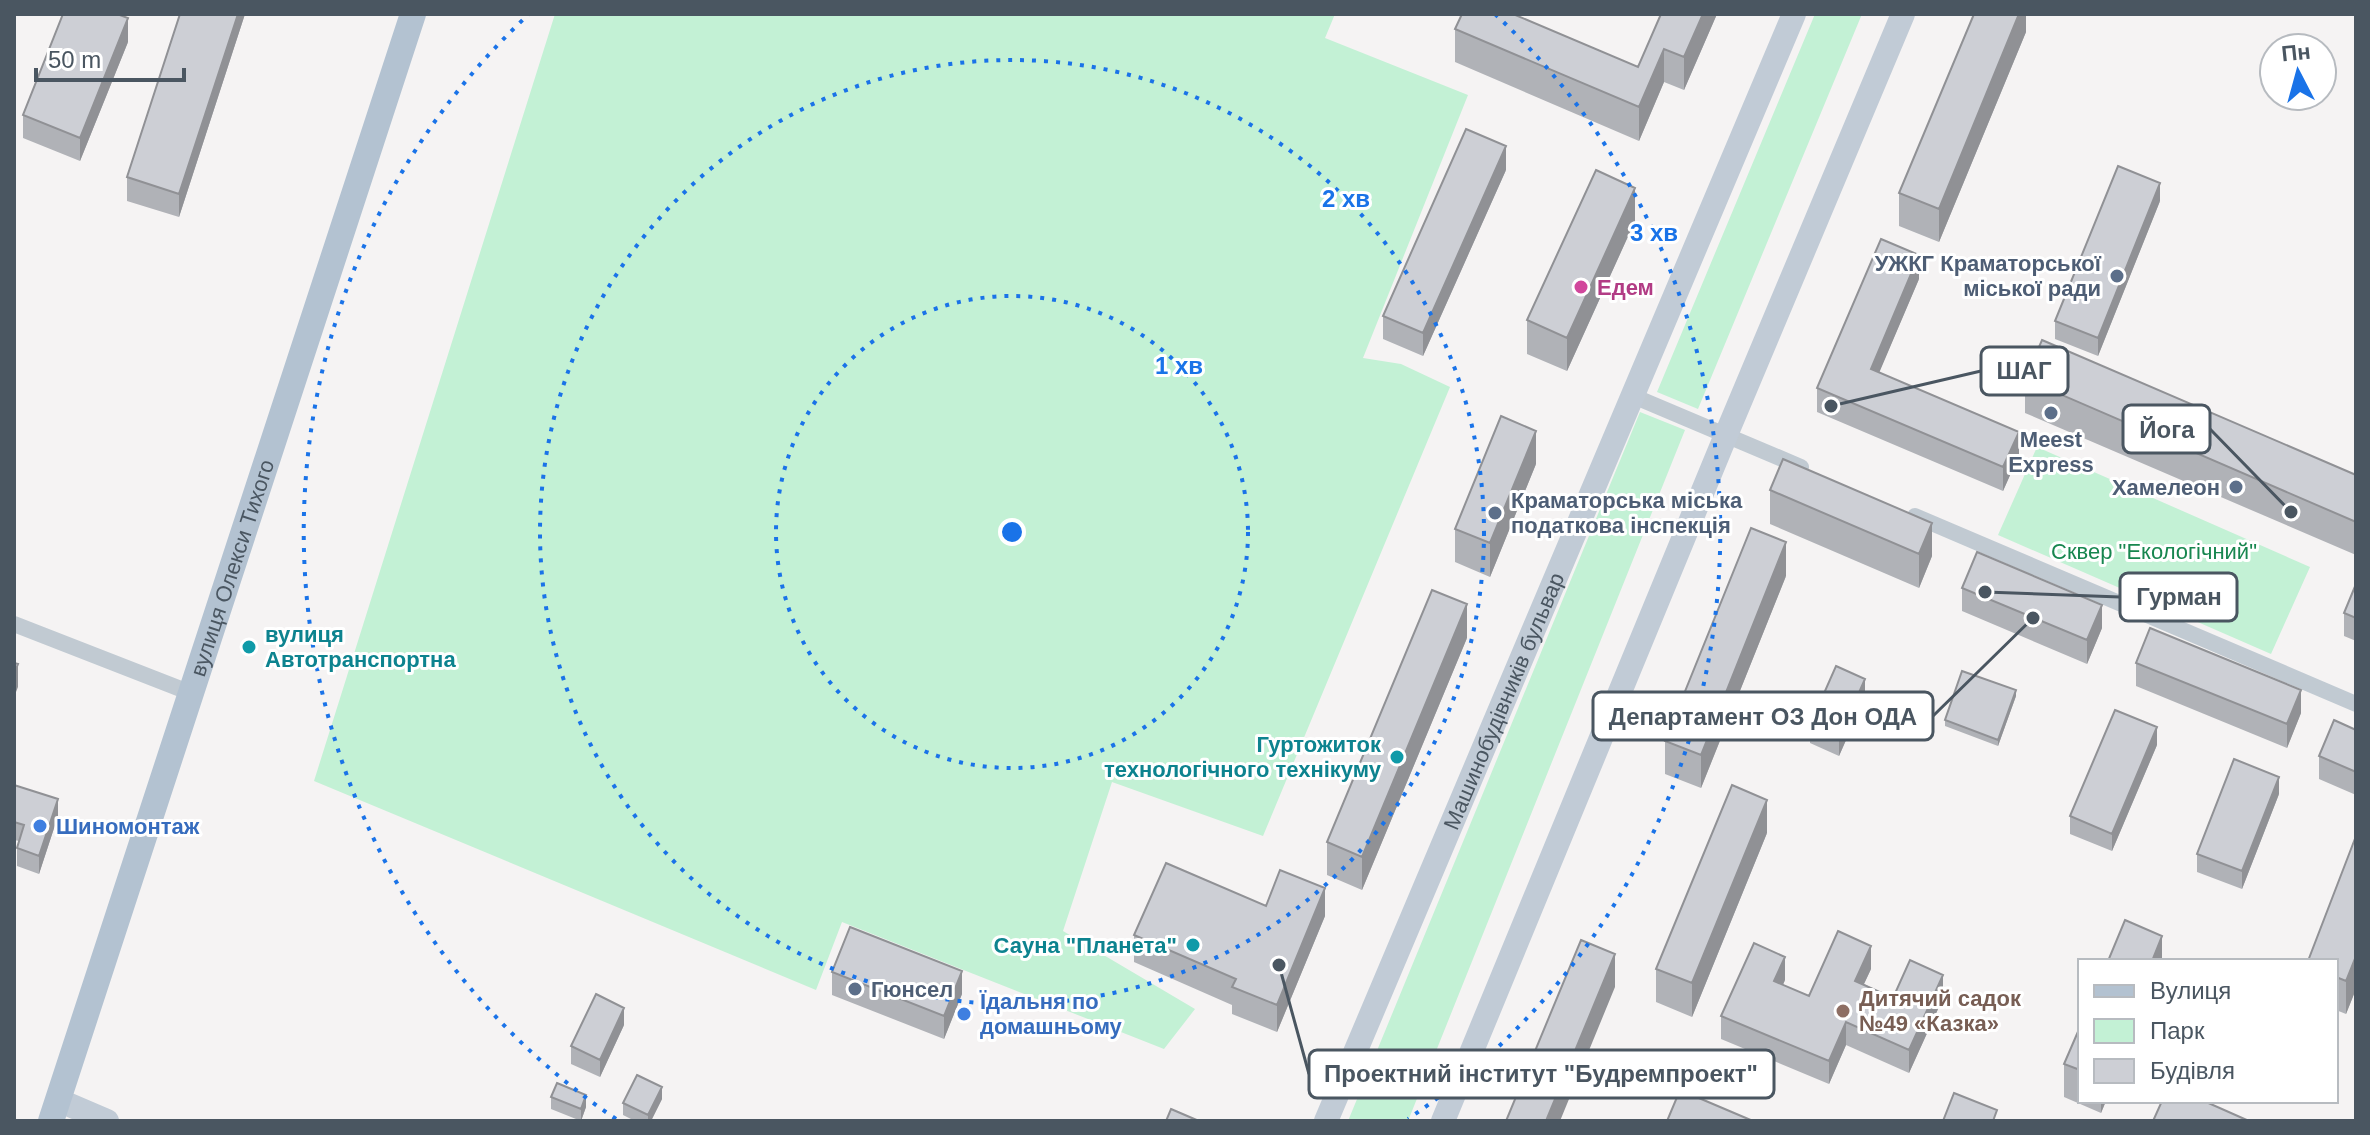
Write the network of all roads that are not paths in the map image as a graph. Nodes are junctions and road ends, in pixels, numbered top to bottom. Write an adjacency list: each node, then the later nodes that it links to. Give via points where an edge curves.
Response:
1 (413, 14): 9 (main road, вулиця Олекси Тихого)
2 (1794, 14): 4 (street, Машинобудівників бульвар)
3 (1903, 14): 5 (street)
4 (1633, 396): 5 (street); 13 (street, Машинобудівників бульвар)
5 (1726, 435): 6 (street); 14 (street)
6 (1817, 474)
7 (1904, 511): 10 (street)
8 (14, 624): 9 (street)
9 (191, 693): 11 (main road, вулиця Олекси Тихого)
10 (2356, 704)
11 (55, 1111): 12 (street)
12 (107, 1121)
13 (1326, 1121)
14 (1443, 1121)

